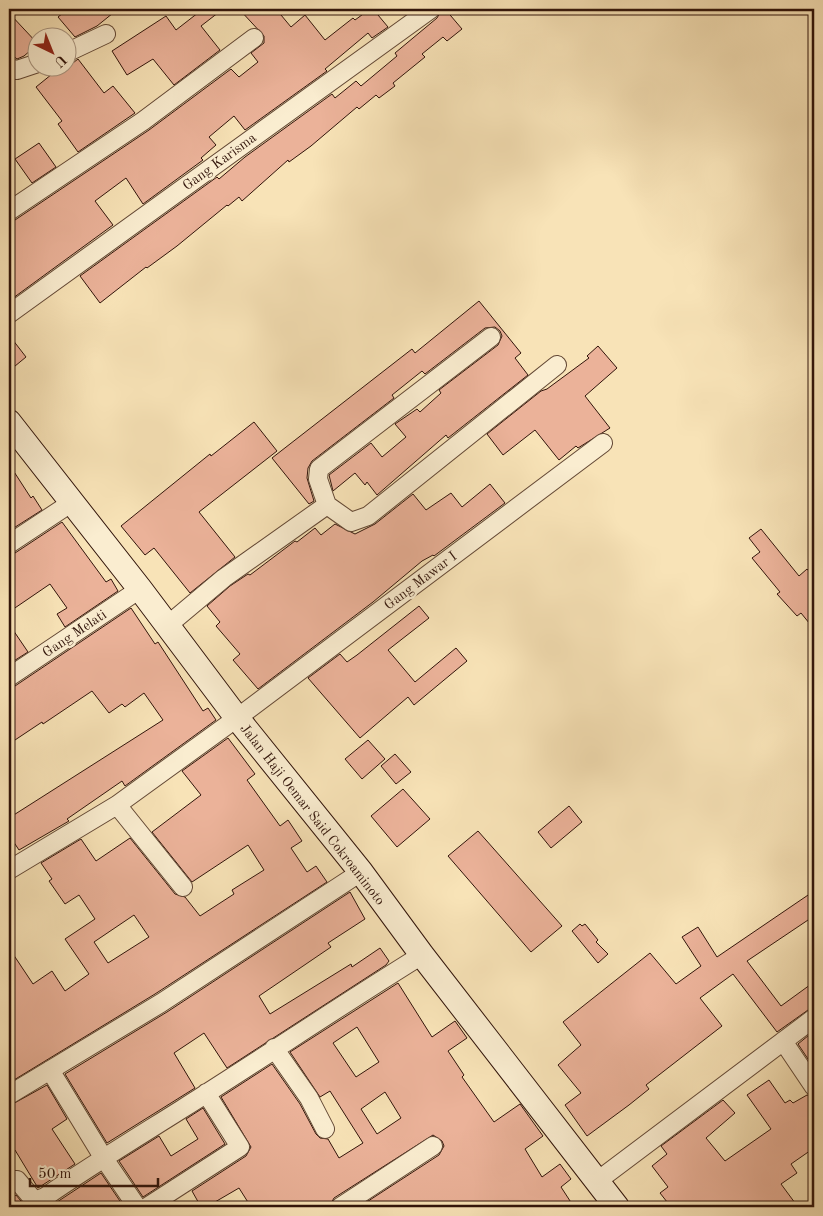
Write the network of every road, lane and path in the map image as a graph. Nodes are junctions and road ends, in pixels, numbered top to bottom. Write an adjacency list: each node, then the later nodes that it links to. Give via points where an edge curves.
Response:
1 (430, 9): 8 (street, Gang Karisma)
2 (106, 34): 4 (street)
3 (254, 38): 7 (street, via 143,121)
4 (78, 47)
5 (28, 67): 6 (street)
6 (9, 68)
7 (9, 211)
8 (9, 314)
9 (491, 337): 14 (street, via 319,469 318,479)
10 (557, 365): 14 (street, via 368,516 351,522)
11 (9, 422): 13 (main road, Jalan Haji Oemar Said Cokroaminoto)
12 (604, 442): 19 (street, Gang Mawar I)
13 (71, 503): 15 (street); 16 (main road, Jalan Haji Oemar Said Cokroaminoto)
14 (327, 505): 17 (street, via 224,578)
15 (9, 544)
16 (140, 589): 17 (main road, Jalan Haji Oemar Said Cokroaminoto); 18 (street, Gang Melati)
17 (168, 625): 19 (main road, Jalan Haji Oemar Said Cokroaminoto)
18 (9, 677)
19 (237, 718): 20 (street, Gang Mawar I); 22 (main road, Jalan Haji Oemar Said Cokroaminoto)
20 (117, 805): 21 (street, Gang Mawar I); 23 (street)
21 (11, 865)
22 (361, 872): 24 (main road, Jalan Haji Oemar Said Cokroaminoto); 28 (street, via 161,1003)
23 (183, 887)
24 (422, 955): 27 (street); 35 (main road, Jalan Haji Oemar Said Cokroaminoto)
25 (814, 1018): 26 (street)
26 (783, 1041): 29 (street); 35 (street)
27 (274, 1048): 30 (street); 32 (street, via 309,1098)
28 (50, 1070): 31 (street); 34 (street)
29 (814, 1087)
30 (206, 1093): 34 (street); 38 (street, via 240,1147)
31 (9, 1095)
32 (325, 1129)
33 (433, 1146): 39 (street)
34 (103, 1157): 36 (street, via 37,1200 17,1180); 37 (street)
35 (596, 1182): 40 (main road, Jalan Haji Oemar Said Cokroaminoto)
36 (9, 1183)
37 (137, 1207)
38 (147, 1207)
39 (340, 1207)
40 (616, 1207)

